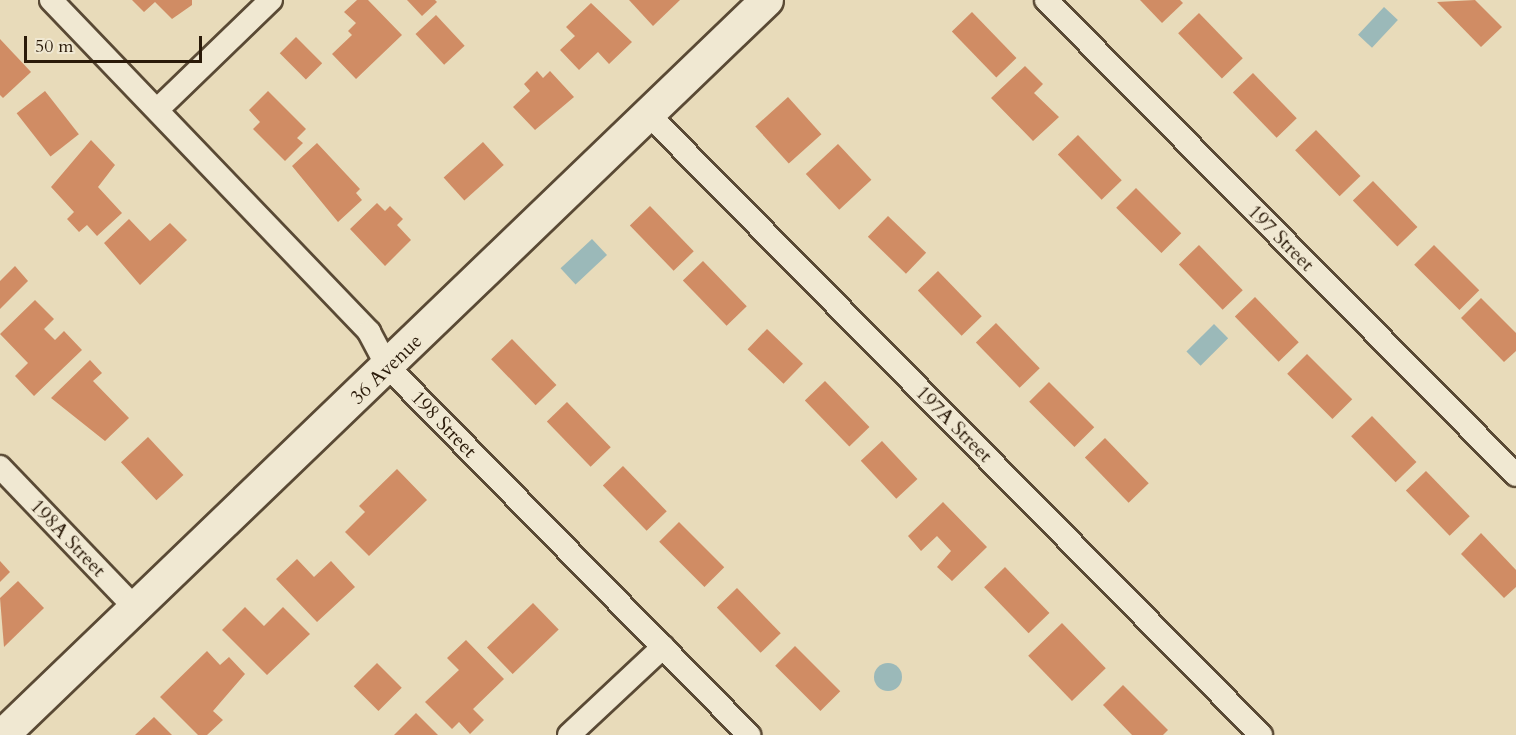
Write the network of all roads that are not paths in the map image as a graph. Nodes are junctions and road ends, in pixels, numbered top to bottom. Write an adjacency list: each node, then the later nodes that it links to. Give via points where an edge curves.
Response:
1 (51, 0): 5 (street, 198 Street)
2 (271, 0): 5 (street)
3 (767, 0): 6 (main road, 36 Avenue)
4 (1046, 0): 9 (street, 197 Street)
5 (158, 110): 7 (street, 198 Street, via 369,332)
6 (647, 113): 7 (main road, 36 Avenue); 15 (street, 197A Street)
7 (388, 367): 10 (main road, 36 Avenue); 11 (street, 198 Street)
8 (0, 466): 10 (street, 198A Street)
9 (1516, 475)
10 (136, 609): 12 (main road, 36 Avenue)
11 (663, 647): 13 (street); 14 (street, 198 Street)
12 (3, 735)
13 (569, 735)
14 (748, 735)
15 (1261, 735)

